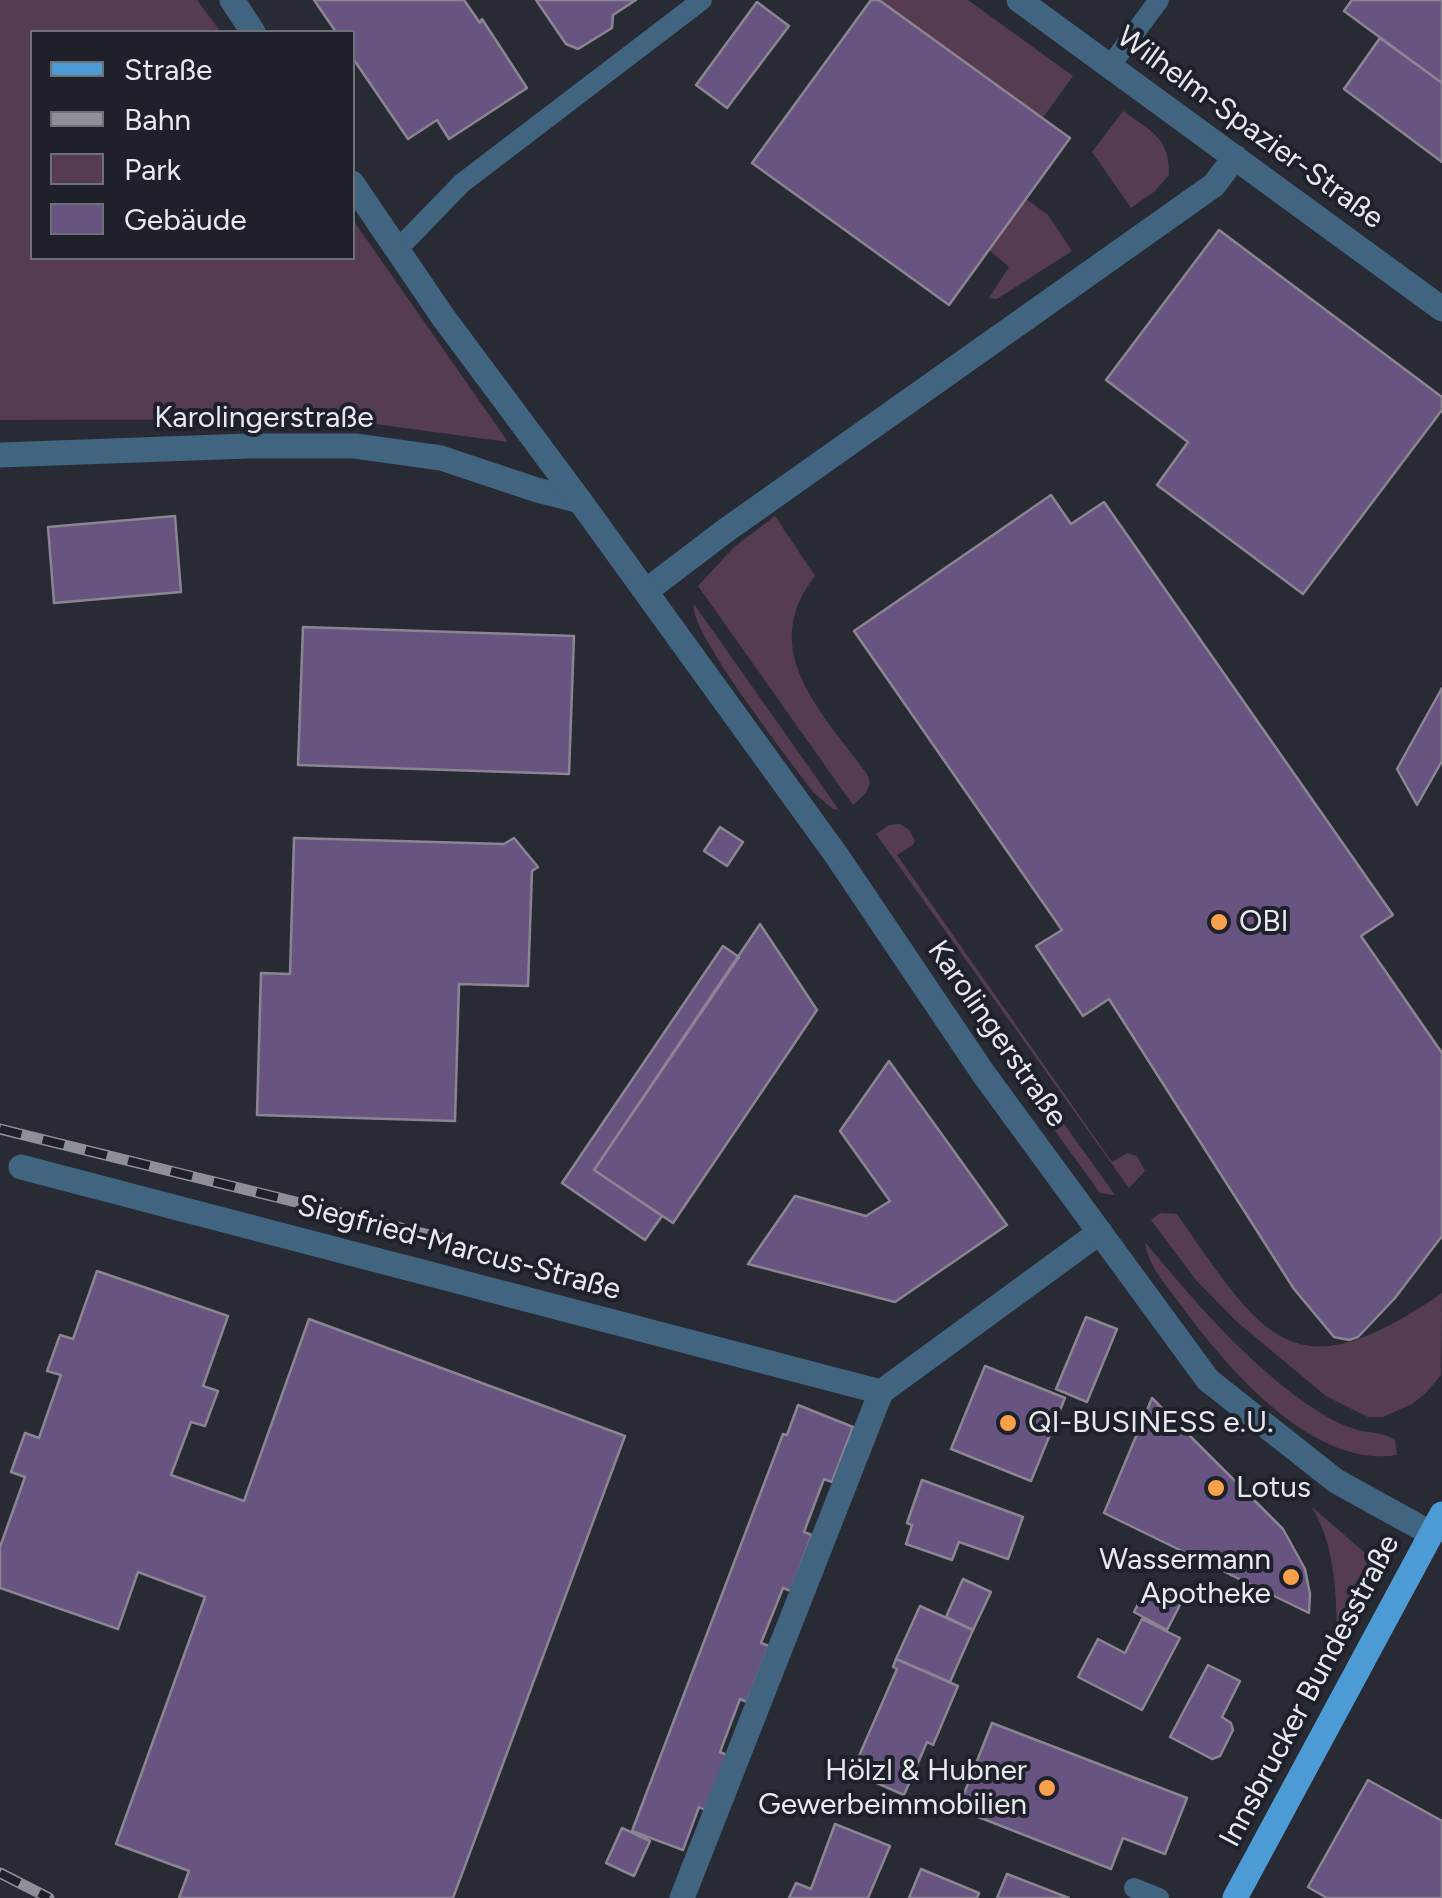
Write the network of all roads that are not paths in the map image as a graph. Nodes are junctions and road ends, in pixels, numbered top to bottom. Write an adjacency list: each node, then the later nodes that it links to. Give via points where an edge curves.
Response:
1 (232, 0): 5 (street)
2 (702, 0): 9 (lane, via 462,183)
3 (1019, 0): 6 (street, Wilhelm-Spazier-Straße)
4 (1159, 0): 6 (lane)
5 (252, 30)
6 (1110, 66): 7 (street, Wilhelm-Spazier-Straße)
7 (1235, 157): 10 (street, Wilhelm-Spazier-Straße); 13 (street, via 1214,185)
8 (355, 188): 9 (street, Karolingerstraße)
9 (396, 251): 12 (street, Karolingerstraße)
10 (1442, 309)
11 (0, 455): 12 (street, Karolingerstraße, via 356,446 441,458)
12 (580, 500): 13 (street, Karolingerstraße)
13 (646, 591): 15 (street, Karolingerstraße)
14 (21, 1167): 16 (street, Siegfried-Marcus-Straße)
15 (1100, 1232): 16 (street); 17 (street, Karolingerstraße, via 1208,1380 1336,1481)
16 (881, 1392): 19 (street)
17 (1439, 1529): 21 (main road, Innsbrucker Bundesstraße)
18 (1134, 1888): 20 (lane)
19 (682, 1898)
20 (1159, 1898)
21 (1234, 1898)

